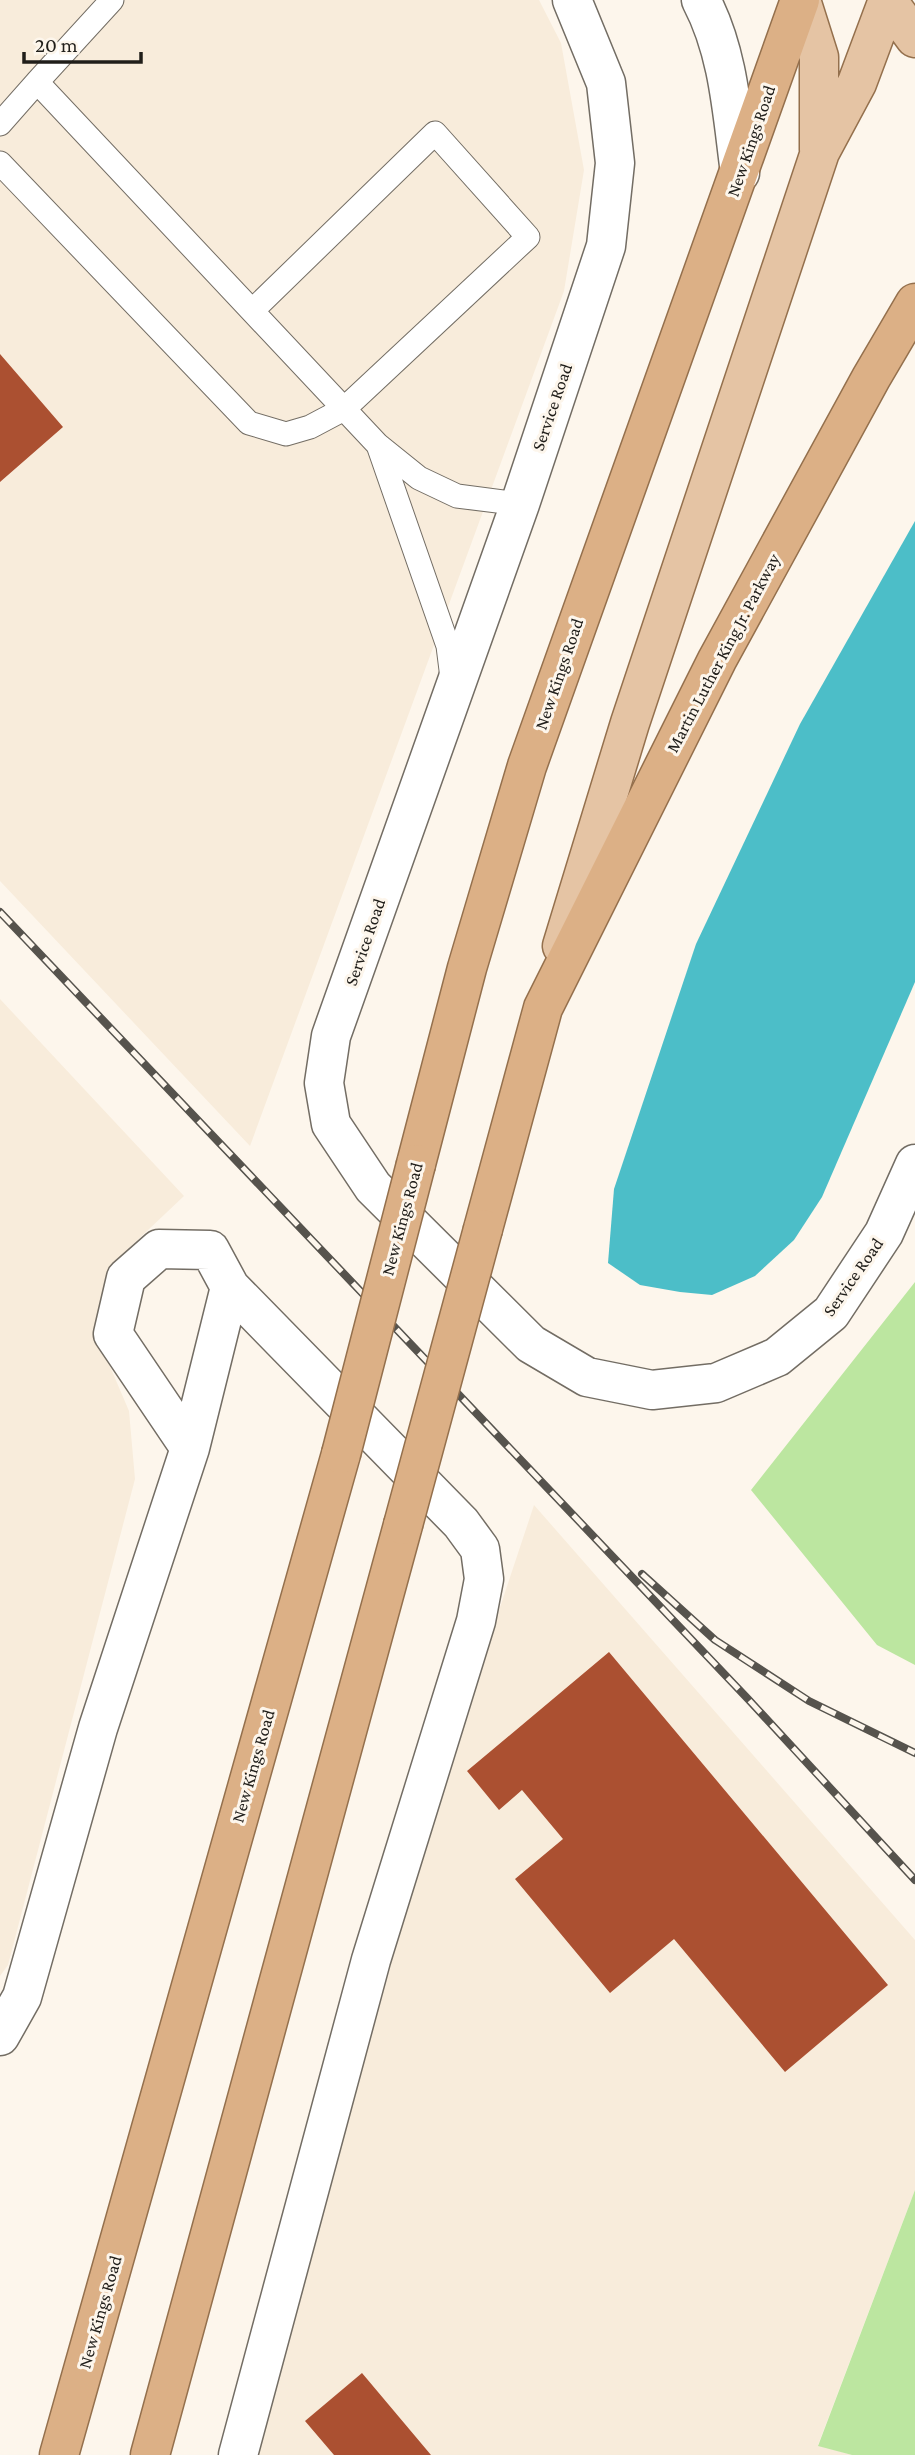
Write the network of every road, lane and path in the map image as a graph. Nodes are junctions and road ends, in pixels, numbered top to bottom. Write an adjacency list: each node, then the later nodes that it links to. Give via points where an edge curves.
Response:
1 (113, 0): 7 (lane)
2 (572, 0): 16 (street, Service Road, via 606,83 615,163 606,246)
3 (701, 0): 11 (street, via 714,24 724,61)
4 (800, 0): 9 (main road, via 819,57); 11 (highway, New Kings Road)
5 (887, 1): 6 (main road); 9 (main road, via 857,83)
6 (915, 38)
7 (37, 82): 8 (lane); 13 (lane)
8 (0, 124)
9 (820, 152): 18 (main road, via 630,723)
10 (0, 163): 14 (lane, via 249,423 286,434)
11 (740, 173): 24 (highway, New Kings Road, bridge, via 527,766 467,968 341,1454)
12 (915, 303): 18 (highway, Martin Luther King Jr. Parkway, via 717,660)
13 (252, 310): 14 (lane); 14 (lane, via 435,133 528,237)
14 (345, 409): 15 (lane)
15 (378, 445): 16 (lane, via 419,478 457,496); 17 (lane, via 448,646)
16 (520, 504): 17 (street, Service Road)
17 (453, 692): 19 (street, Service Road, via 336,1023 324,1083 331,1124 373,1187 531,1344 587,1377 652,1390 716,1383 777,1357 831,1313 884,1233)
18 (543, 1008): 25 (highway, bridge)
19 (915, 1164)
20 (230, 1287): 21 (street); 21 (street, via 210,1250 159,1249 126,1278 113,1334); 23 (street, via 461,1523 480,1549 484,1579 476,1621 371,1960)
21 (190, 1448): 22 (street, via 98,1728 22,1997)
22 (0, 2036)
23 (242, 2452)
24 (59, 2455)
25 (150, 2455)

